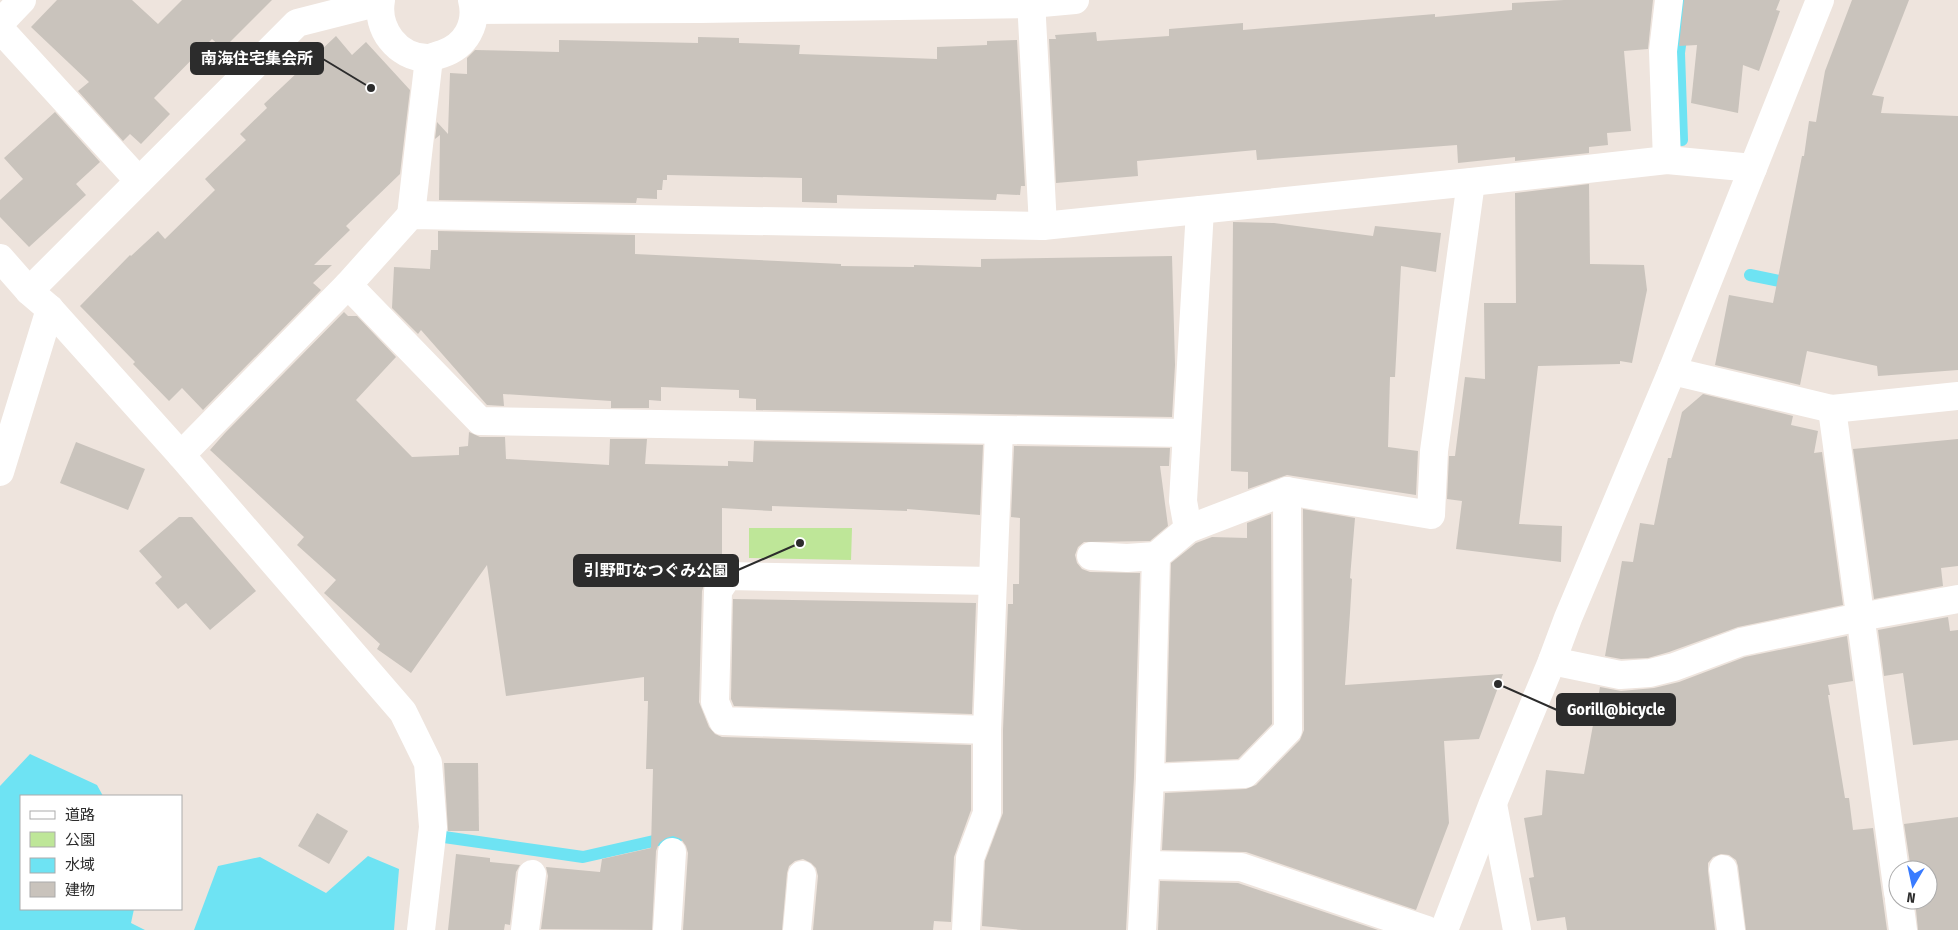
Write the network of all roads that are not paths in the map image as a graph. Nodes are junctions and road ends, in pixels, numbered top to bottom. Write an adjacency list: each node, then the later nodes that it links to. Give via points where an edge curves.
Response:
1 (22, 0): 8 (street)
2 (1075, 0): 6 (street)
3 (1669, 0): 11 (street, via 1664,51)
4 (1820, 0): 12 (street)
5 (381, 1): 10 (street, via 381,22 386,36 414,56); 13 (street, via 297,23)
6 (1031, 2): 7 (street, via 700,9); 17 (street)
7 (473, 5): 10 (street, via 472,26 465,39 452,51)
8 (0, 23)
9 (0, 29): 13 (street)
10 (429, 58): 16 (street)
11 (1667, 160): 12 (street); 14 (street)
12 (1753, 168): 22 (street)
13 (138, 181): 20 (street)
14 (1470, 182): 15 (street); 29 (street, via 1434,451 1431,515)
15 (1200, 210): 17 (street); 26 (street)
16 (411, 215): 17 (street); 19 (street)
17 (1043, 226)
18 (0, 258): 20 (street)
19 (348, 285): 25 (street, via 480,421); 27 (street)
20 (29, 291): 21 (street)
21 (50, 309): 27 (street); 28 (street)
22 (1672, 371): 24 (street); 36 (street)
23 (1958, 396): 24 (street)
24 (1832, 409): 35 (street)
25 (999, 430): 26 (street); 33 (street)
26 (1186, 433): 30 (street, via 1183,501)
27 (181, 455): 47 (street, via 403,712 428,763 433,827)
28 (0, 472)
29 (1287, 491): 30 (street); 38 (street, via 1288,730 1245,774)
30 (1188, 529): 32 (street)
31 (1091, 556): 32 (street)
32 (1156, 556): 38 (street)
33 (992, 580): 37 (street); 37 (street, via 728,576 718,591 715,702 723,721)
34 (1958, 599): 35 (street)
35 (1860, 617): 36 (street, via 1741,642 1650,673 1620,675); 41 (street)
36 (1552, 661): 39 (street)
37 (987, 730): 51 (street, via 987,813 970,858)
38 (1150, 778): 42 (street)
39 (1493, 803): 54 (street); 55 (street)
40 (672, 852): 49 (street)
41 (1893, 860)
42 (1146, 865): 52 (street); 53 (street, via 1241,867)
43 (1723, 869): 56 (street)
44 (532, 874): 48 (street)
45 (802, 875): 50 (street)
46 (1900, 910): 57 (street)
47 (421, 930)
48 (525, 930)
49 (667, 930)
50 (797, 930)
51 (966, 930)
52 (1142, 930)
53 (1427, 930)
54 (1444, 930)
55 (1517, 930)
56 (1731, 930)
57 (1903, 930)

